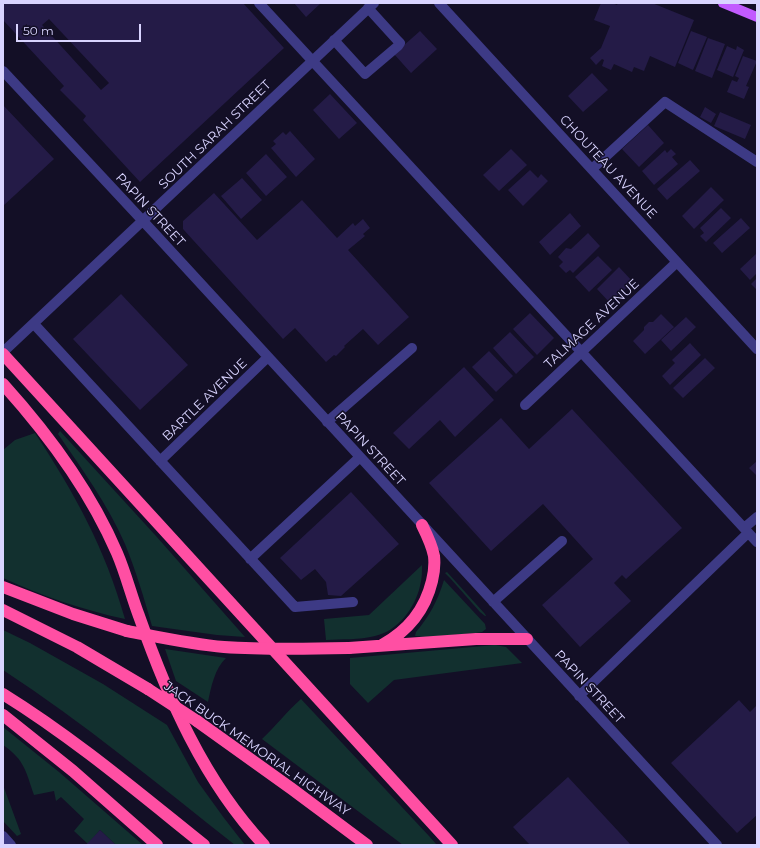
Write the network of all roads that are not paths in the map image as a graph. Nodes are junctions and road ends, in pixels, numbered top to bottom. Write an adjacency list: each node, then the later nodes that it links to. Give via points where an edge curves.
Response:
1 (259, 3): 7 (street)
2 (439, 3): 10 (street, CHOUTEAU AVENUE)
3 (723, 3): 5 (main road)
4 (371, 6): 6 (street, SOUTH SARAH STREET); 6 (street, via 400,43 398,46 365,74)
5 (757, 17)
6 (334, 40): 7 (street, SOUTH SARAH STREET)
7 (312, 61): 11 (street, SOUTH SARAH STREET); 16 (street)
8 (3, 70): 11 (street, PAPIN STREET)
9 (757, 162): 10 (street, via 664,102)
10 (592, 169): 12 (street, CHOUTEAU AVENUE)
11 (143, 221): 13 (street, SOUTH SARAH STREET); 18 (street, PAPIN STREET)
12 (677, 262): 15 (street, CHOUTEAU AVENUE); 16 (street, TALMAGE AVENUE)
13 (34, 324): 17 (street, SOUTH SARAH STREET); 23 (street)
14 (412, 348): 21 (street)
15 (757, 349)
16 (581, 351): 20 (street, TALMAGE AVENUE); 26 (street)
17 (3, 353): 45 (highway)
18 (268, 357): 21 (street, PAPIN STREET); 23 (street, BARTLE AVENUE)
19 (3, 384): 43 (highway, via 36,421 87,493 118,554 159,669 187,733 215,782)
20 (525, 405)
21 (327, 422): 22 (street, PAPIN STREET)
22 (360, 457): 25 (street, PAPIN STREET); 29 (street)
23 (160, 461): 29 (street)
24 (757, 517): 26 (street)
25 (422, 525): 32 (street, PAPIN STREET); 35 (highway, via 434,556 433,575 427,598 408,626 394,639)
26 (746, 531): 28 (street); 37 (street)
27 (562, 541): 32 (street)
28 (757, 542)
29 (250, 559): 31 (street, via 295,607)
30 (3, 587): 35 (highway, bridge, via 73,614 169,639 223,647 287,650)
31 (353, 602)
32 (493, 602): 34 (street, PAPIN STREET)
33 (3, 610): 44 (highway, JACK BUCK MEMORIAL HIGHWAY, bridge, via 77,647 197,720)
34 (527, 639): 35 (highway, via 476,639); 37 (street, PAPIN STREET)
35 (380, 646)
36 (3, 694): 42 (highway, via 111,771)
37 (579, 696): 46 (street, PAPIN STREET)
38 (3, 715): 41 (highway, via 73,771)
39 (3, 836): 40 (street)
40 (11, 845)
41 (156, 845)
42 (204, 845)
43 (264, 845)
44 (366, 845)
45 (452, 845)
46 (717, 845)

